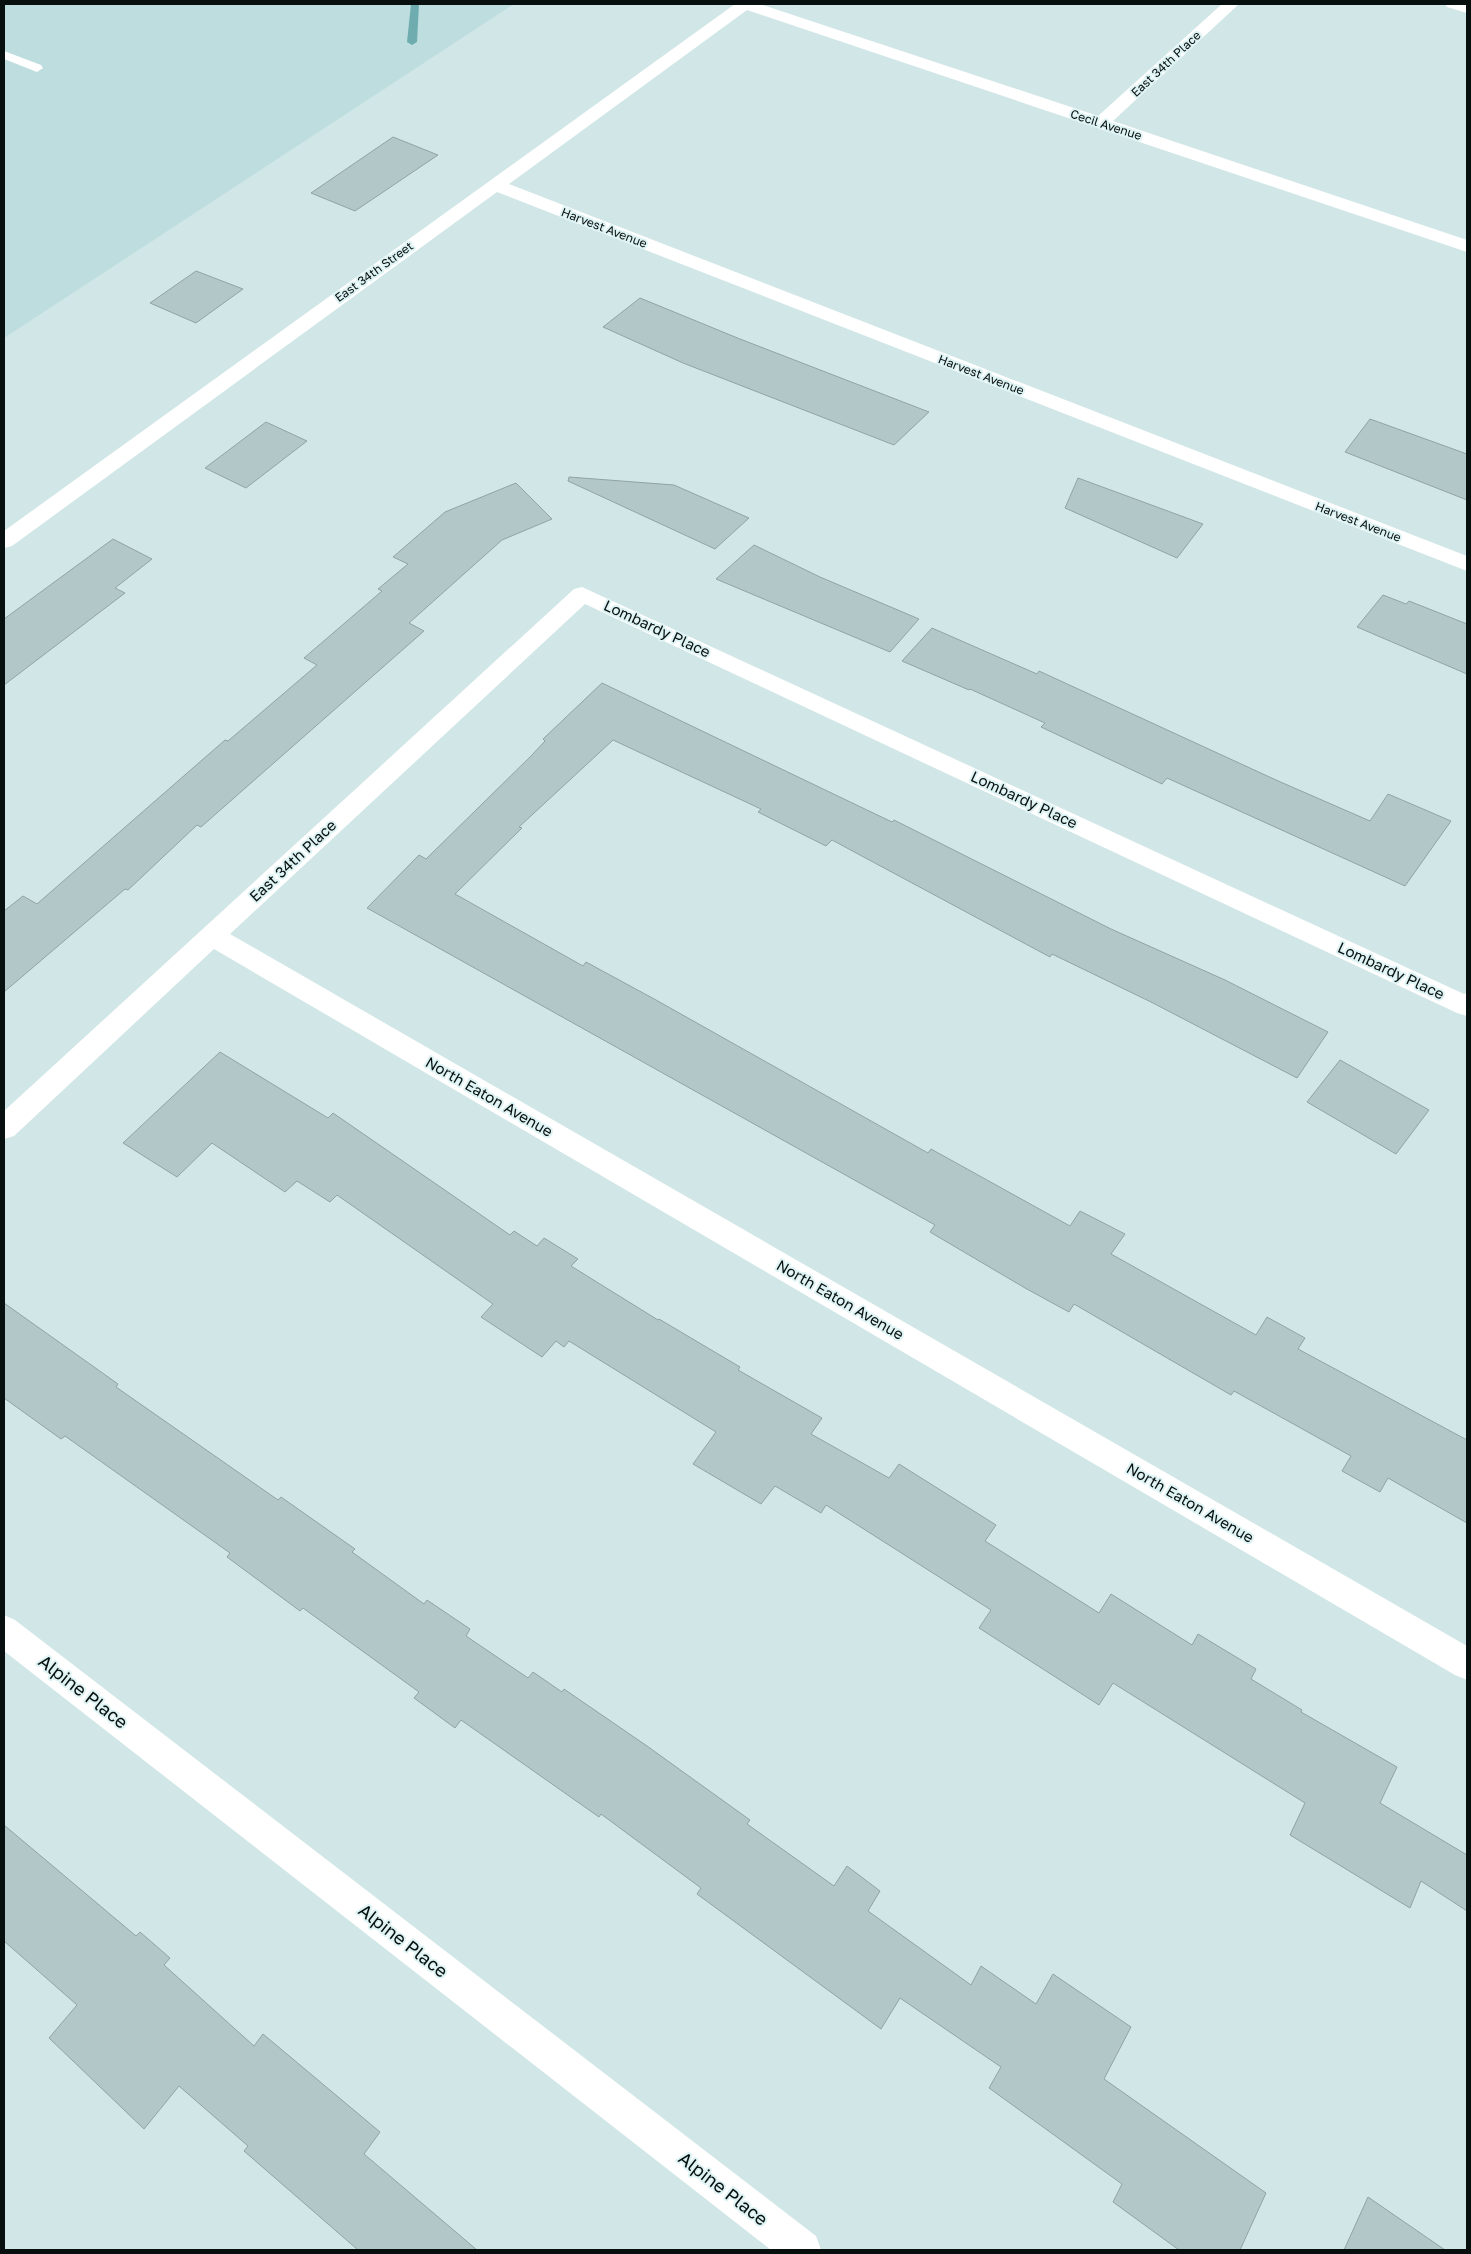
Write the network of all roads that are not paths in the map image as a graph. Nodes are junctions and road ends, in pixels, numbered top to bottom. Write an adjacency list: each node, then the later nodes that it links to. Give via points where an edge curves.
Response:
1 (745, 4): 7 (street, Cecil Avenue); 8 (street, East 34th Street)
2 (1230, 4): 7 (street, East 34th Place)
3 (1453, 4): 4 (street)
4 (1467, 8)
5 (4, 54): 6 (lane)
6 (37, 68)
7 (1102, 123): 9 (street, Cecil Avenue)
8 (495, 185): 10 (street, East 34th Street); 11 (street, Harvest Avenue)
9 (1467, 246)
10 (4, 541)
11 (1467, 564)
12 (582, 594): 13 (street, East 34th Place); 14 (street, Lombardy Place)
13 (212, 936): 15 (street, East 34th Place); 17 (street, North Eaton Avenue)
14 (1466, 1005)
15 (4, 1128)
16 (4, 1631): 18 (street, Alpine Place)
17 (1467, 1664)
18 (802, 2250)

